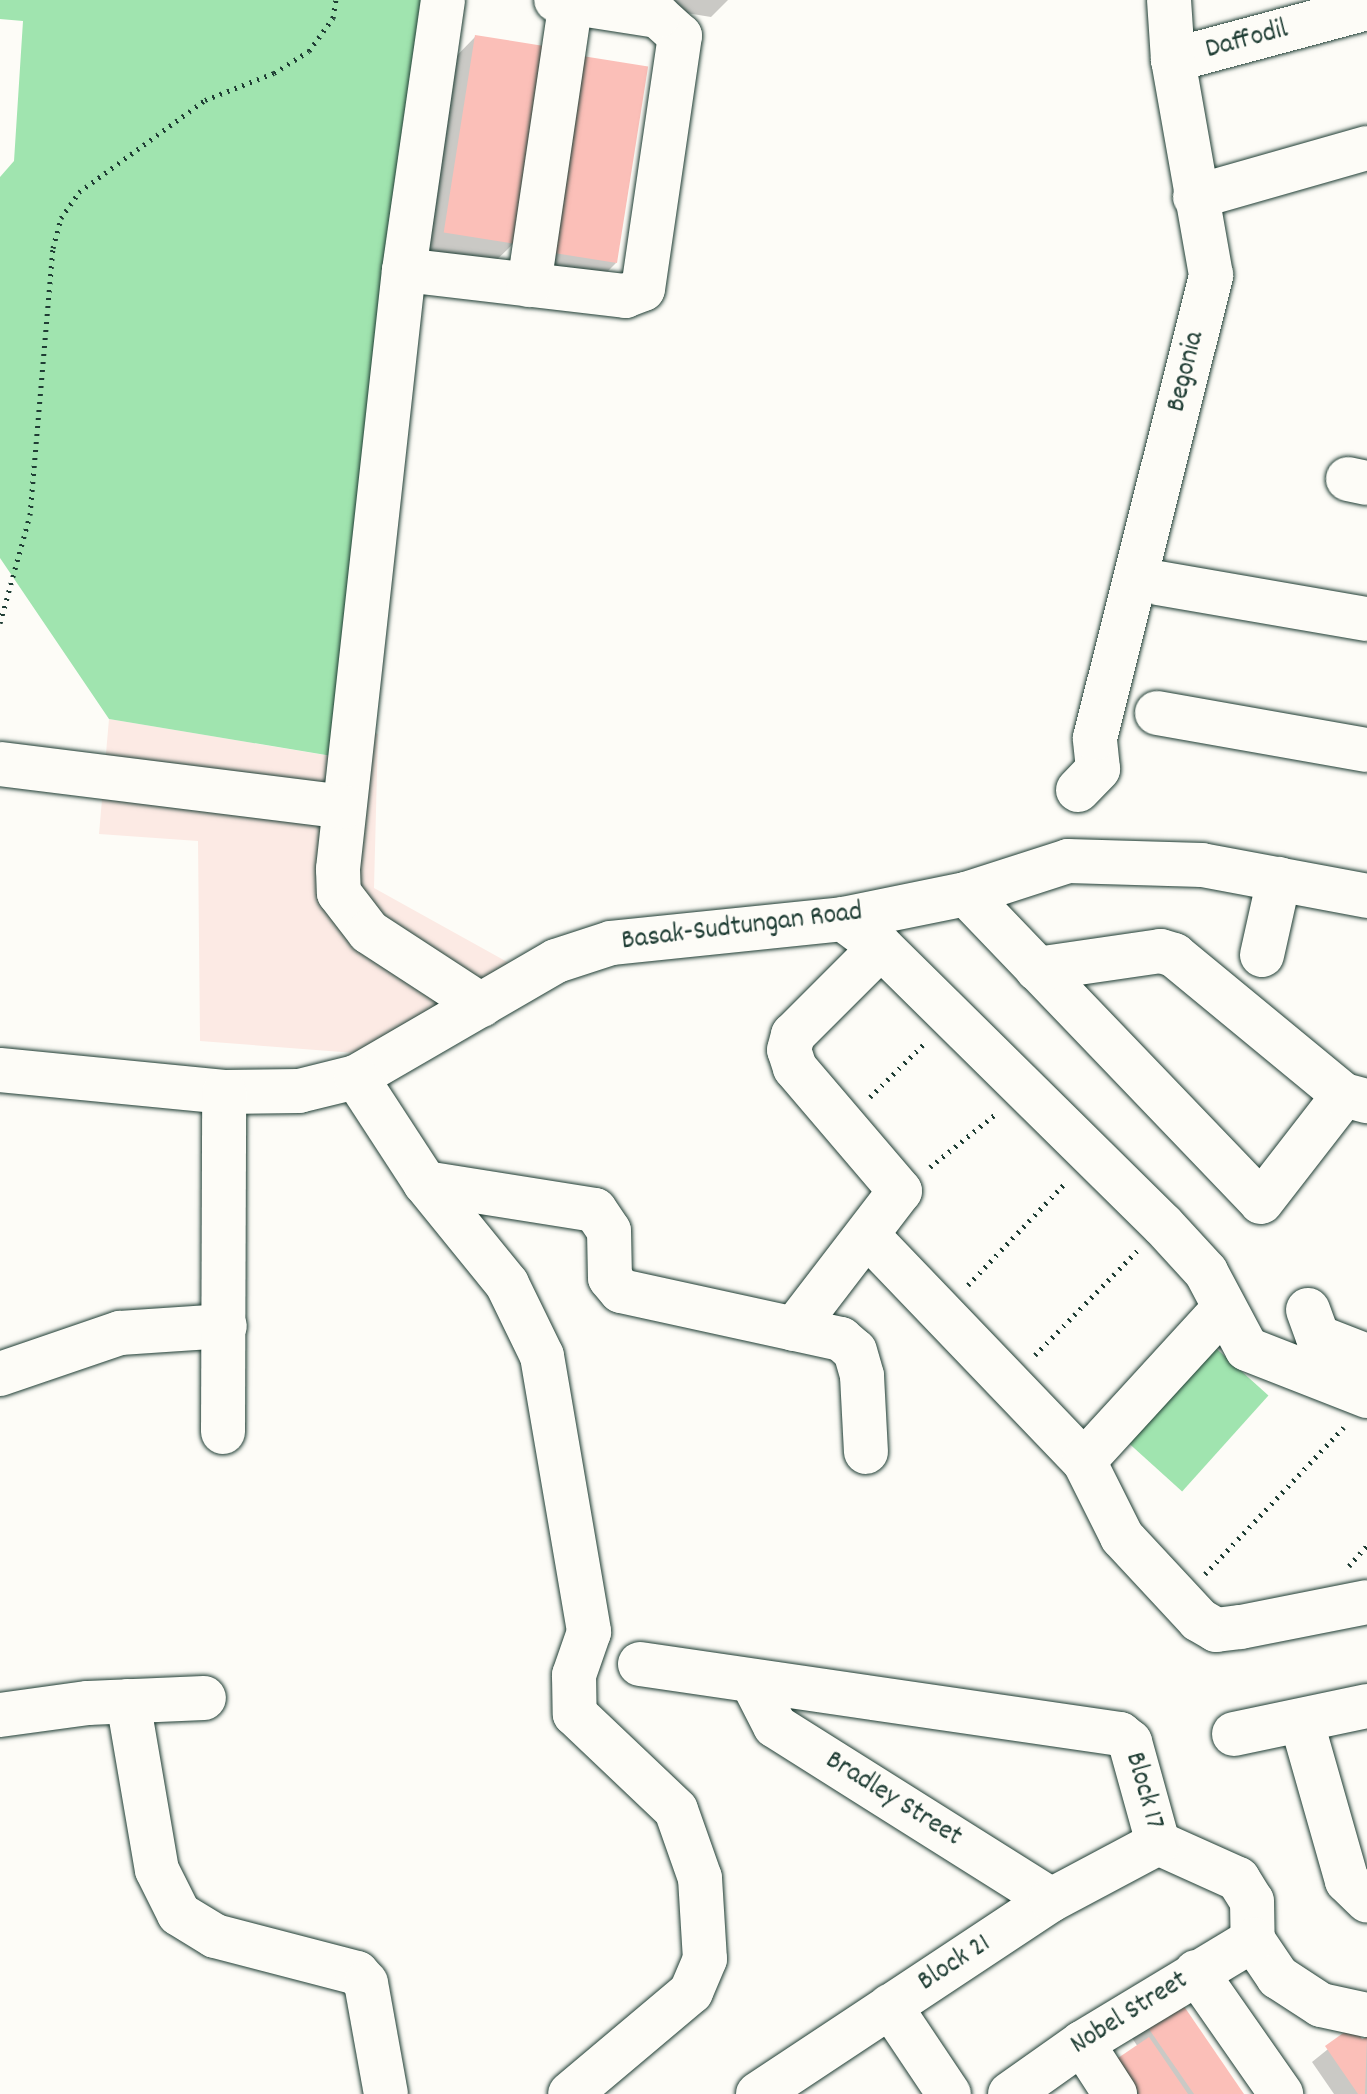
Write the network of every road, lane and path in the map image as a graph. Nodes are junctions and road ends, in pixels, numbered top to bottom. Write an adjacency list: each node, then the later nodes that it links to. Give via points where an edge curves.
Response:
1 (336, 0): 14 (path, via 333,18 309,51 274,73 205,100 79,192 61,218 53,248 30,515)
2 (443, 0): 10 (street)
3 (1169, 0): 7 (street, Begonia)
4 (566, 1): 6 (street); 11 (street)
5 (1367, 8): 7 (street, Daffodil)
6 (668, 10): 11 (street, via 680,36 643,289 625,296)
7 (1173, 60): 9 (street, Begonia)
8 (1367, 148): 9 (street)
9 (1195, 197): 19 (street, Begonia, via 1211,275)
10 (404, 270): 11 (street); 18 (street)
11 (529, 285)
12 (1158, 583): 13 (street)
13 (1367, 619)
14 (0, 623)
15 (1157, 713): 16 (street)
16 (1367, 750)
17 (0, 764): 18 (street)
18 (343, 807): 27 (street, via 339,893 353,916)
19 (1068, 861): 20 (street, Basak-Sudtungan Road, via 1202,865); 21 (street, Basak-Sudtungan Road)
20 (1279, 879): 22 (street, Basak-Sudtungan Road); 25 (street)
21 (966, 894): 23 (street, Basak-Sudtungan Road); 26 (street)
22 (1367, 896)
23 (843, 919): 24 (street); 27 (street, Basak-Sudtungan Road, via 611,943 556,961)
24 (881, 947): 28 (street); 34 (street, via 793,1035 789,1050 795,1068)
25 (1262, 955)
26 (1037, 969): 33 (street, via 1161,951 1174,955); 33 (street, via 1261,1202)
27 (481, 1005): 30 (street, Basak-Sudtungan Road)
28 (949, 1019): 31 (street); 34 (path)
29 (0, 1070): 32 (street, Basak-Sudtungan Road)
30 (356, 1077): 32 (street, Basak-Sudtungan Road, via 299,1091); 36 (street)
31 (1025, 1090): 35 (street); 37 (path)
32 (224, 1092): 43 (street)
33 (1356, 1098)
34 (845, 1123): 37 (street)
35 (1091, 1155): 38 (street); 42 (path)
36 (425, 1183): 44 (street, via 595,1210 609,1231 610,1278 621,1291); 72 (street, via 507,1284 542,1356 589,1632 574,1675 575,1714 676,1810 700,1878 705,1959 691,1992)
37 (900, 1191): 39 (street)
38 (1163, 1225): 40 (street, via 1206,1272); 47 (path)
39 (867, 1235): 42 (street); 44 (street)
40 (1224, 1308): 48 (street, via 1247,1349); 51 (street)
41 (1308, 1310): 45 (street, via 1318,1337)
42 (942, 1313): 47 (street)
43 (225, 1326): 46 (street, via 120,1333); 49 (street)
44 (794, 1329): 50 (street, via 841,1339 855,1351)
45 (1367, 1356)
46 (0, 1374)
47 (1007, 1383): 51 (street)
48 (1362, 1406): 52 (path)
49 (223, 1432)
50 (866, 1452)
51 (1084, 1461): 52 (street, via 1122,1537)
52 (1181, 1599): 53 (street, via 1216,1630)
53 (1367, 1602)
54 (640, 1664): 55 (street)
55 (753, 1683): 63 (street, Block 17, via 1120,1734 1130,1742); 64 (street, Bradley Street, via 775,1726)
56 (204, 1698): 57 (street)
57 (128, 1701): 59 (street); 71 (street, via 157,1870 179,1914 215,1936 357,1973 366,1983)
58 (1367, 1706): 60 (street)
59 (0, 1715)
60 (1302, 1723): 61 (street); 62 (street)
61 (1234, 1734)
62 (1350, 1831): 65 (street, via 1347,1881)
63 (1158, 1843): 64 (street, Block 21); 66 (street, Block 17, via 1238,1879 1252,1901)
64 (1051, 1900): 68 (street, Block 21)
65 (1367, 1900)
66 (1253, 1940): 67 (street, Nobel Street); 69 (street, via 1278,1977 1321,2005)
67 (1196, 1972): 70 (street, Nobel Street); 77 (street)
68 (890, 2006): 73 (street, Block 21); 74 (street)
69 (1367, 2015)
70 (1082, 2043): 75 (street, Nobel Street); 76 (street)
71 (386, 2094)
72 (570, 2094)
73 (758, 2094)
74 (949, 2094)
75 (1010, 2094)
76 (1115, 2094)
77 (1281, 2094)

